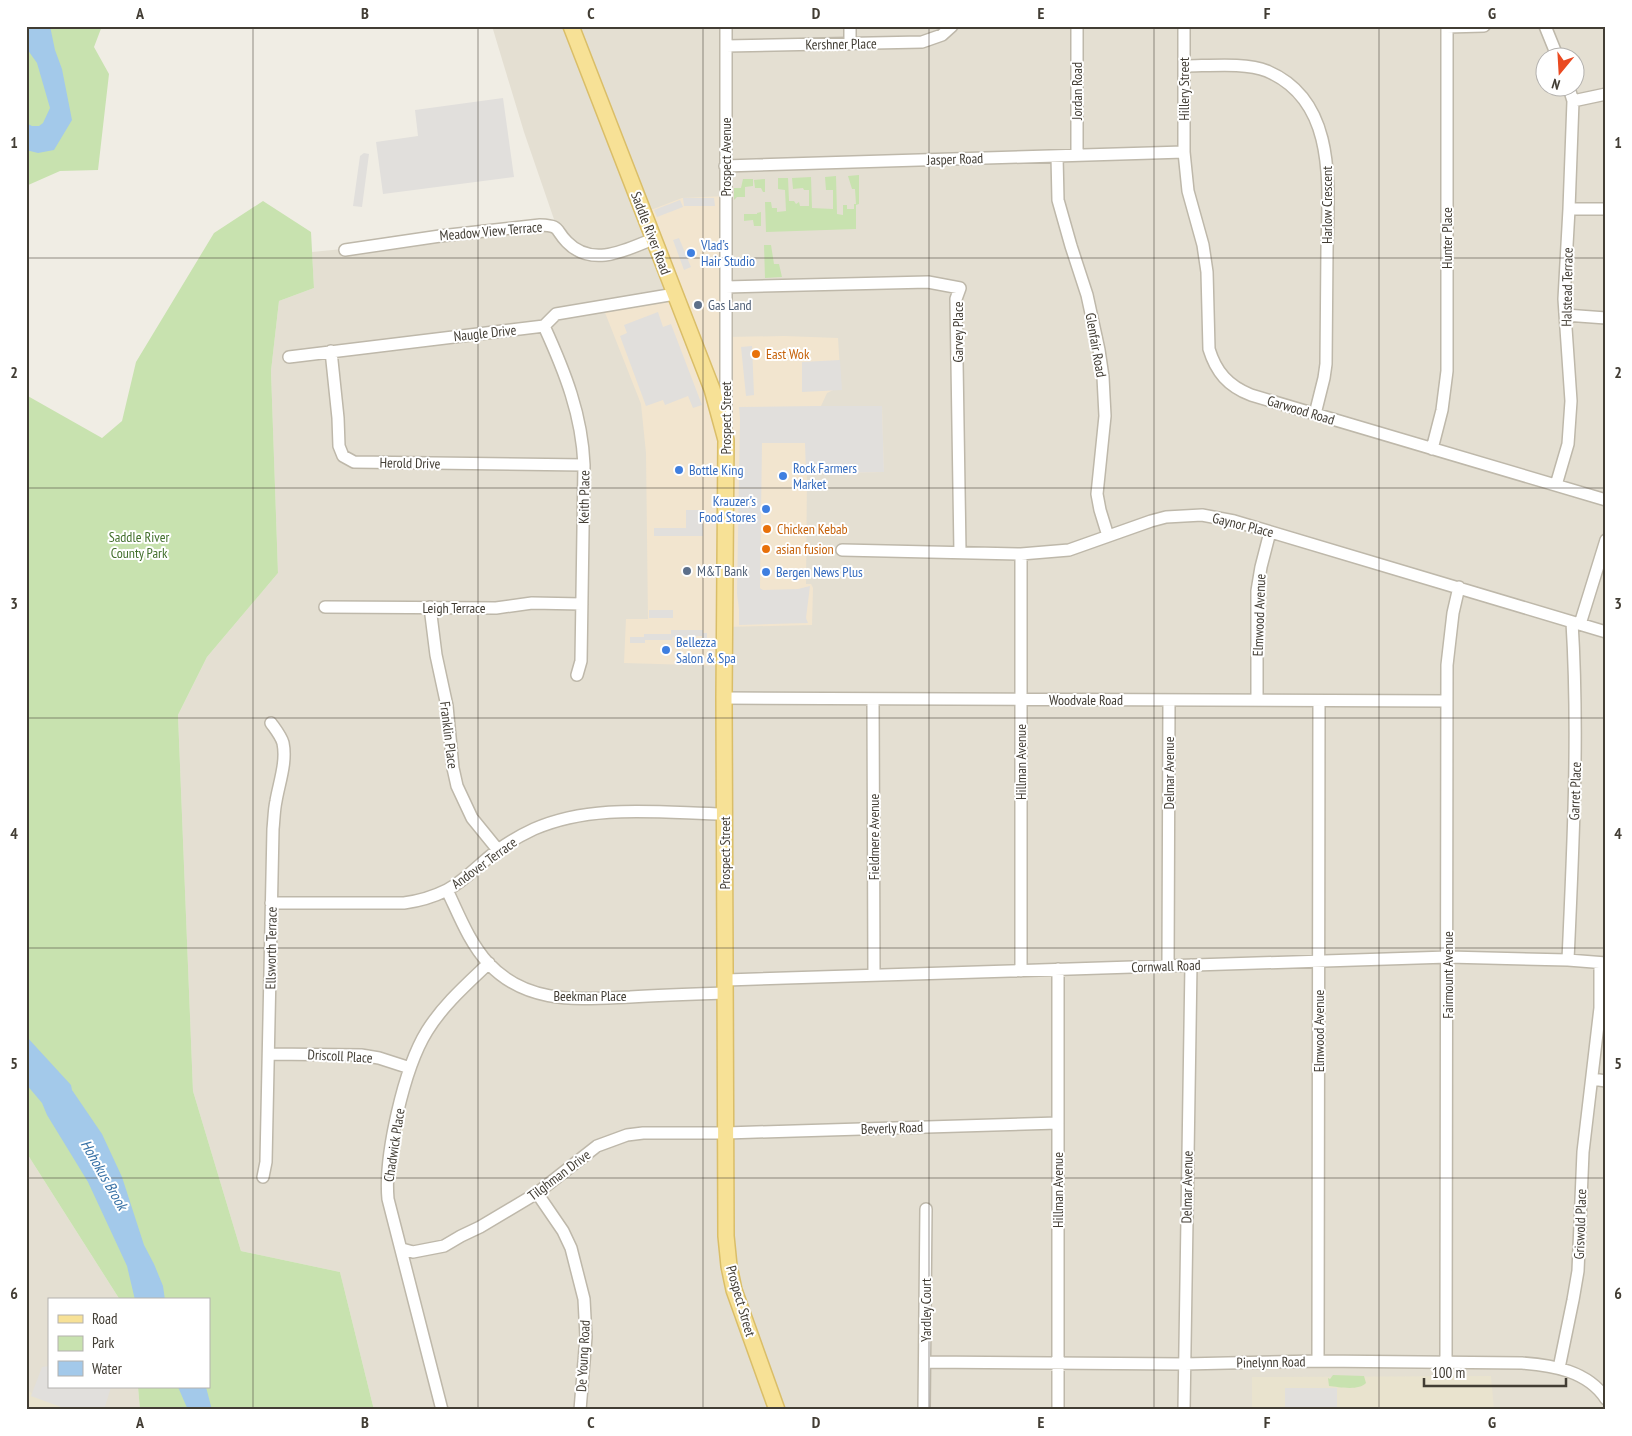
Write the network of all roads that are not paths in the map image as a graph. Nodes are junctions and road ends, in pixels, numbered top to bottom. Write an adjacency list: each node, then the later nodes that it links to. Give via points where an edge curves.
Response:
1 (571, 26): 23 (main road, Saddle River Road)
2 (726, 26): 11 (street, Prospect Avenue)
3 (850, 26): 10 (street)
4 (952, 26): 10 (street, Kershner Place, via 942,35 922,42)
5 (1077, 26): 18 (street, Jordan Road)
6 (1184, 26): 13 (street, Hillery Street)
7 (1484, 26): 9 (street)
8 (1545, 26): 12 (street)
9 (1447, 27): 34 (street, Hunter Place, via 1447,371)
10 (850, 44): 11 (street, Kershner Place)
11 (726, 46): 20 (street, Prospect Avenue)
12 (1554, 48)
13 (1184, 66): 17 (street, Hillery Street); 32 (street, Harlow Crescent, via 1251,66 1266,70 1291,85 1306,101 1316,121 1323,140 1328,177 1326,364)
14 (1606, 94): 16 (street)
15 (1572, 98): 16 (street, Halstead Terrace)
16 (1573, 101): 21 (street, Halstead Terrace)
17 (1184, 152): 18 (street, Jasper Road); 32 (street, Garwood Road, via 1188,191 1207,272 1208,338 1213,360 1230,384 1243,392)
18 (1077, 155): 19 (street, Jasper Road)
19 (1057, 156): 20 (street, Jasper Road); 39 (street, Glenfair Road, via 1058,200 1087,295 1103,377 1104,424 1097,494)
20 (726, 166): 25 (street, Prospect Avenue)
21 (1569, 209): 22 (street); 27 (street, Halstead Terrace)
22 (1606, 209)
23 (653, 239): 24 (street, Meadow View Terrace, via 616,255 590,255 567,243 558,229 540,225); 26 (main road, Saddle River Road)
24 (344, 250)
25 (726, 288): 33 (street, Prospect Street); 42 (street, Garvey Place, via 928,282 960,288 956,299)
26 (675, 294): 29 (street, Naugle Drive, via 556,314); 33 (main road, Saddle River Road, via 712,389)
27 (1565, 315): 28 (street); 36 (street, Halstead Terrace, via 1570,414 1568,444)
28 (1606, 318)
29 (544, 326): 30 (street, Naugle Drive); 35 (street, Keith Place, via 562,364 579,419)
30 (331, 351): 31 (street, Naugle Drive); 35 (street, Herold Drive, via 339,446 348,460)
31 (289, 357)
32 (1315, 414): 34 (street, Garwood Road)
33 (726, 440): 51 (main road, Prospect Street)
34 (1432, 449): 36 (street, Garwood Road)
35 (584, 465): 45 (street, Keith Place)
36 (1556, 485): 37 (street, Garwood Road)
37 (1606, 500)
38 (1270, 532): 39 (street, Gaynor Place, via 1222,518 1184,515 1151,521); 44 (street, Gaynor Place); 55 (street, Elmwood Avenue, via 1257,591)
39 (1108, 536): 43 (street, Gaynor Place, via 1069,550)
40 (1606, 540): 48 (street, Garret Place)
41 (842, 550): 42 (street, Gaynor Place)
42 (960, 552): 43 (street, Gaynor Place)
43 (1022, 554): 53 (street, Hillman Avenue)
44 (1459, 587): 48 (street, Gaynor Place); 57 (street, Fairmount Avenue, via 1449,639)
45 (582, 604): 47 (street, Leigh Terrace); 50 (street, Keith Place, via 581,661)
46 (325, 607): 47 (street, Leigh Terrace)
47 (430, 607): 60 (street, Franklin Place, via 457,786 472,818)
48 (1576, 623): 49 (street, Gaynor Place); 64 (street, Garret Place, via 1576,769)
49 (1606, 632)
50 (577, 675)
51 (724, 698): 52 (street, Woodvale Road); 59 (main road, Prospect Street)
52 (873, 699): 53 (street, Woodvale Road); 72 (street, Fieldmere Avenue)
53 (1021, 699): 54 (street, Woodvale Road); 71 (street, Hillman Avenue)
54 (1169, 700): 55 (street, Woodvale Road); 69 (street, Delmar Avenue)
55 (1257, 700): 56 (street, Woodvale Road)
56 (1319, 701): 57 (street, Woodvale Road); 65 (street, Elmwood Avenue)
57 (1447, 701): 63 (street, Fairmount Avenue)
58 (271, 723): 62 (street, Ellsworth Terrace, via 284,750 275,804)
59 (725, 814): 60 (street, Andover Terrace, via 591,813 546,824); 73 (main road, Prospect Street)
60 (498, 850): 61 (street, Andover Terrace)
61 (447, 890): 62 (street, Andover Terrace, via 404,903); 66 (street, Beekman Place, via 468,934)
62 (271, 903): 74 (street, Ellsworth Terrace)
63 (1448, 957): 64 (street, Cornwall Road); 65 (street, Cornwall Road); 87 (street, Fairmount Avenue)
64 (1568, 960): 67 (street, Cornwall Road)
65 (1319, 961): 68 (street, Cornwall Road); 86 (street, Elmwood Avenue)
66 (488, 963): 73 (street, Beekman Place, via 508,979 537,994 569,999); 75 (street, Chadwick Place, via 438,1014 420,1043)
67 (1603, 963): 76 (street)
68 (1191, 965): 69 (street, Cornwall Road); 88 (street, Delmar Avenue)
69 (1168, 966): 70 (street, Cornwall Road)
70 (1058, 970): 71 (street, Cornwall Road); 78 (street, Hillman Avenue)
71 (1021, 971): 72 (street, Cornwall Road)
72 (874, 975): 73 (street, Cornwall Road)
73 (726, 987): 79 (main road, Prospect Street)
74 (269, 1054): 75 (street, Driscoll Place, via 361,1055); 80 (street, Ellsworth Terrace)
75 (410, 1068): 83 (street, Chadwick Place, via 398,1112 387,1184)
76 (1592, 1079): 77 (street); 89 (street, Griswold Place, via 1582,1161 1578,1271)
77 (1606, 1081)
78 (1058, 1122): 79 (street, Beverly Road); 85 (street, Hillman Avenue)
79 (726, 1133): 81 (street, Tilghman Drive, via 627,1135 597,1146); 93 (main road, Prospect Street, via 729,1266 734,1290)
80 (263, 1177)
81 (537, 1193): 83 (street, Tilghman Drive, via 444,1246 413,1252); 92 (street, De Young Road, via 570,1248 584,1300 586,1337)
82 (926, 1209): 84 (street, Yardley Court)
83 (402, 1249): 91 (street, Chadwick Place)
84 (925, 1362): 85 (street, Pinelynn Road); 94 (street, Yardley Court)
85 (1058, 1362): 88 (street, Pinelynn Road); 95 (street, Hillman Avenue)
86 (1318, 1362): 87 (street, Pinelynn Road); 88 (street, Pinelynn Road)
87 (1446, 1363): 89 (street, Pinelynn Road, via 1522,1363)
88 (1184, 1364): 96 (street, Delmar Avenue)
89 (1559, 1368): 90 (street, Pinelynn Road, via 1587,1380)
90 (1606, 1399)
91 (442, 1410)
92 (580, 1410)
93 (777, 1410)
94 (924, 1410)
95 (1058, 1410)
96 (1184, 1410)

